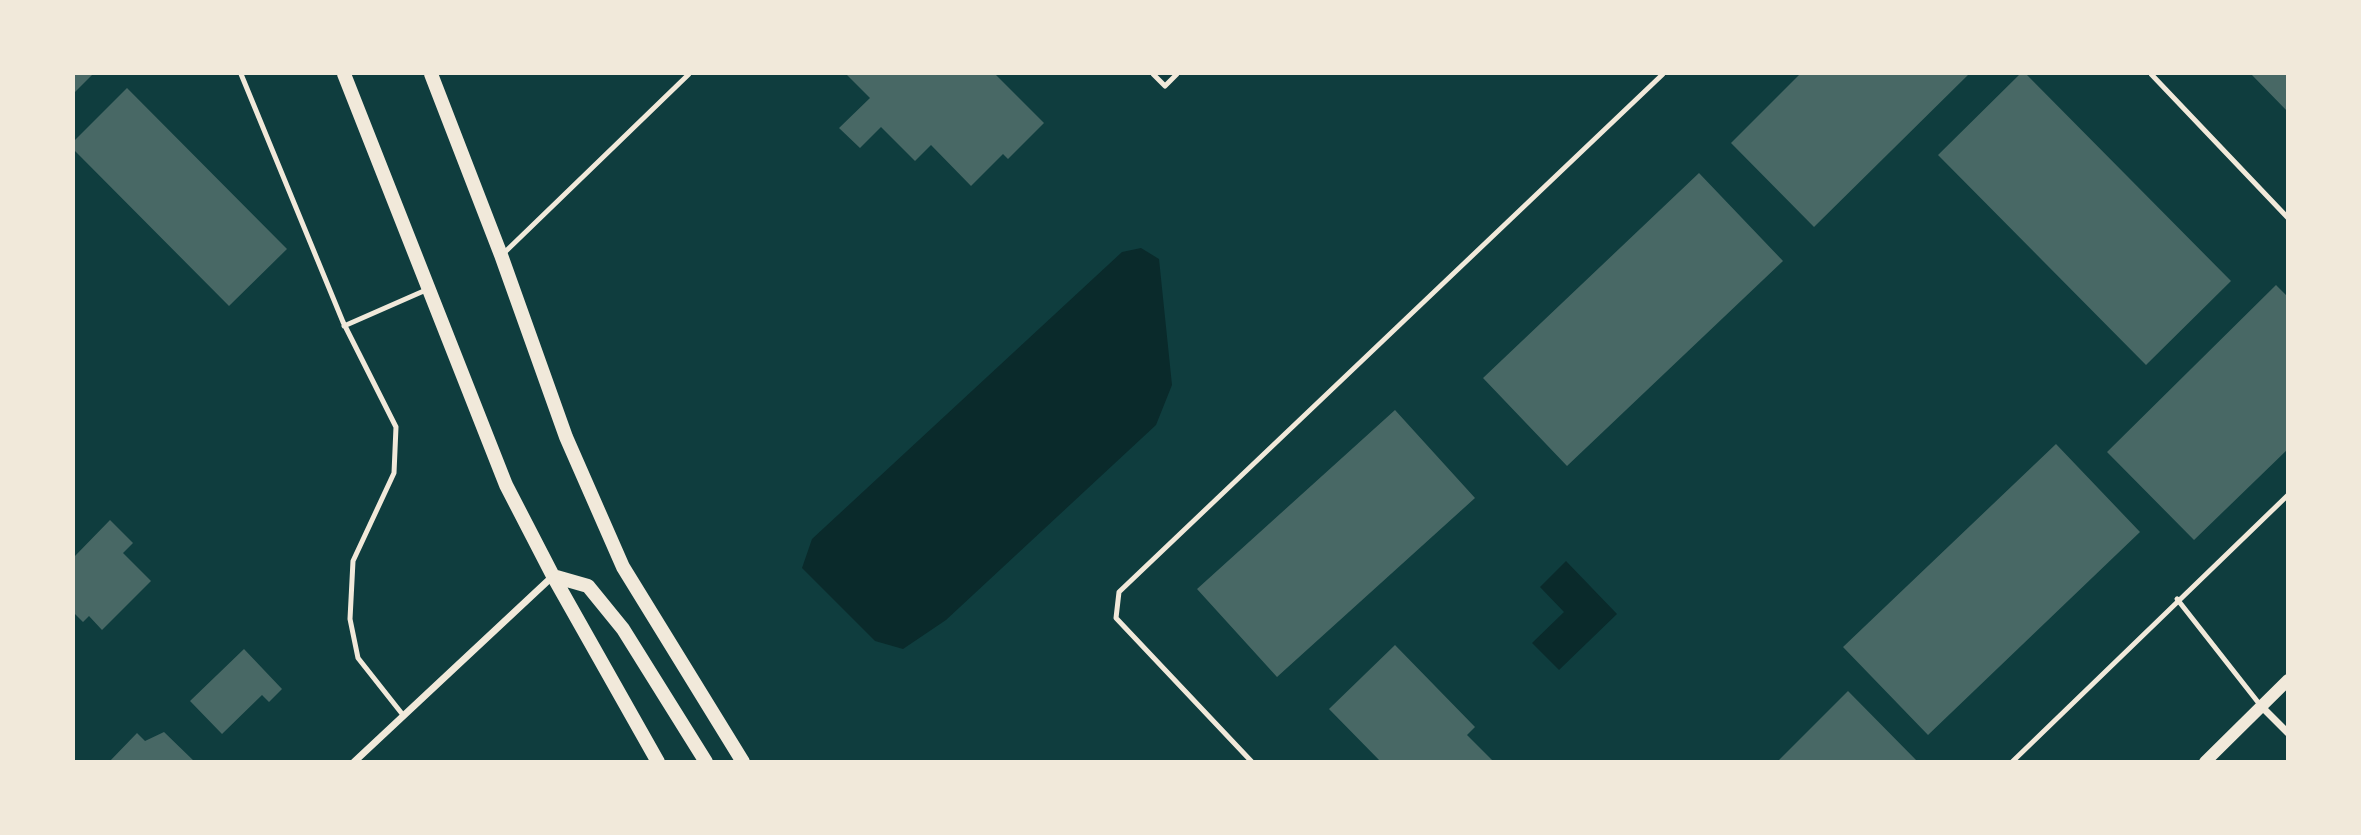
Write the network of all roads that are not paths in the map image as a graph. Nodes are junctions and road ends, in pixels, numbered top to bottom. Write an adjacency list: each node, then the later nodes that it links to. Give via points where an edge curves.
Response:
1 (241, 74): 12 (lane)
2 (344, 74): 11 (main road)
3 (431, 74): 10 (main road)
4 (689, 74): 10 (lane)
5 (1153, 74): 6 (lane, via 1165,86)
6 (1177, 74)
7 (1663, 74): 24 (lane, via 1119,592 1116,618)
8 (2151, 74): 9 (lane)
9 (2287, 218)
10 (501, 255): 23 (main road, via 566,437 623,567)
11 (429, 289): 12 (lane); 14 (main road, via 506,485)
12 (344, 326): 18 (lane, via 396,427 394,473 353,561 350,619 358,658)
13 (2287, 495): 15 (lane)
14 (553, 576): 18 (street); 21 (main road); 22 (main road, via 588,586 623,629)
15 (2177, 599): 17 (lane); 25 (lane)
16 (2287, 680): 17 (street)
17 (2261, 706): 19 (street); 26 (street)
18 (403, 715): 20 (street)
19 (2287, 733)
20 (354, 761)
21 (658, 761)
22 (706, 761)
23 (743, 761)
24 (1252, 761)
25 (2012, 761)
26 (2205, 761)

